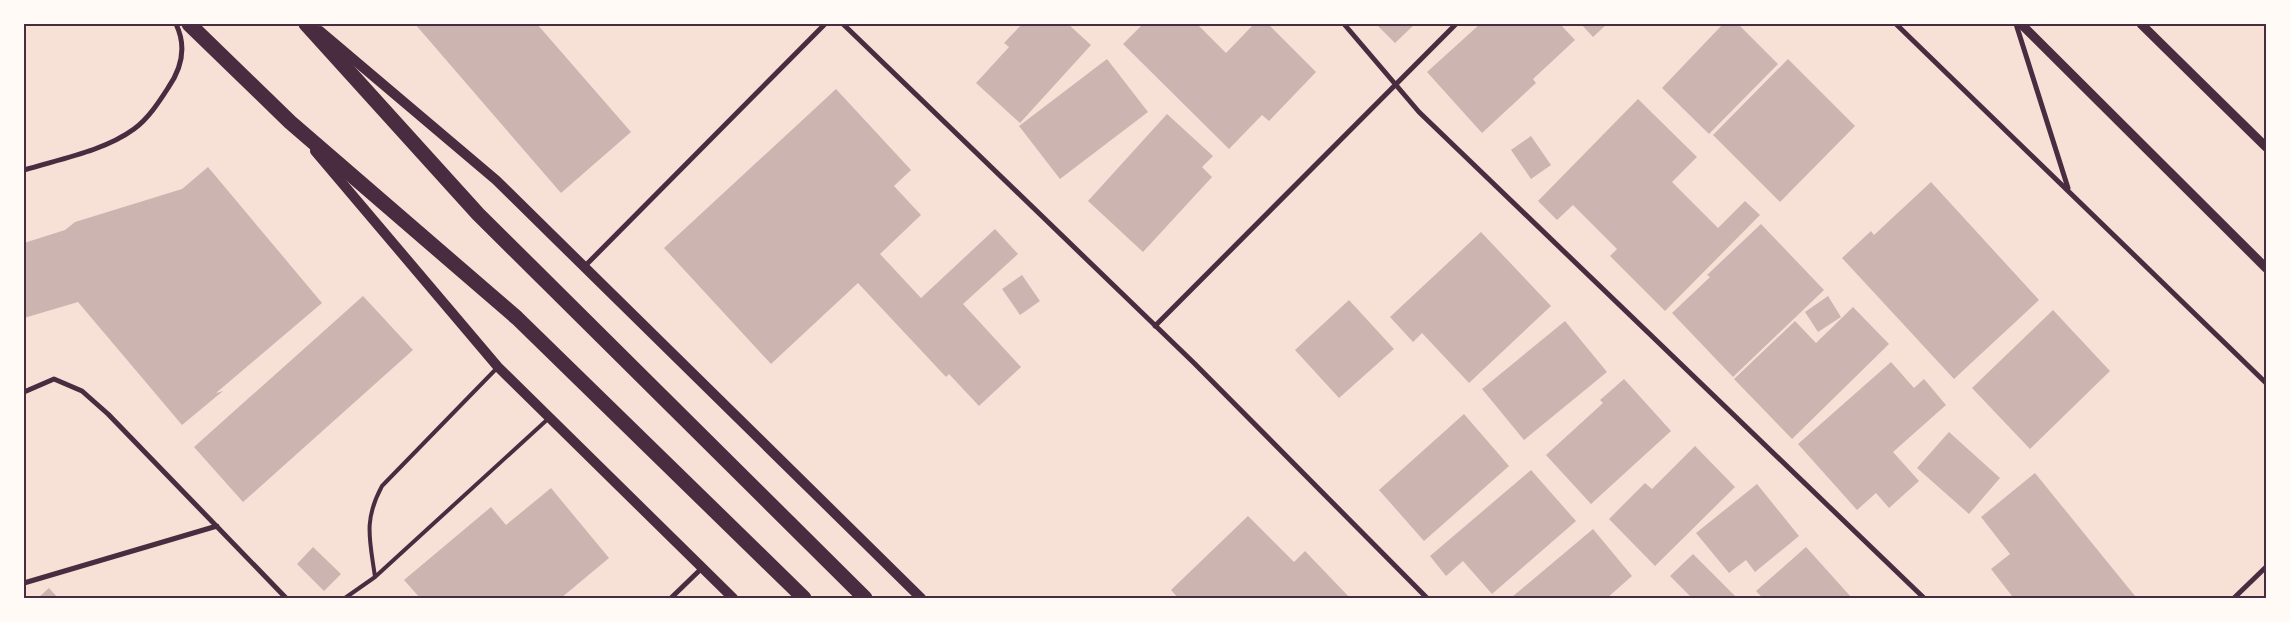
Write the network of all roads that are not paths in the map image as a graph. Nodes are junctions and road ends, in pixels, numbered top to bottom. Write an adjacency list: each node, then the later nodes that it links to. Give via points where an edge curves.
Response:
1 (176, 24): 16 (street, via 183,55 177,76 157,106 135,128 108,144)
2 (189, 24): 14 (highway)
3 (306, 24): 35 (highway, via 478,214)
4 (311, 24): 18 (main road, via 496,180)
5 (825, 24): 18 (street)
6 (843, 24): 20 (street)
7 (1344, 24): 13 (street)
8 (1456, 24): 13 (street)
9 (1896, 24): 17 (street)
10 (2016, 24): 17 (street)
11 (2021, 24): 19 (street)
12 (2141, 24): 15 (street)
13 (1395, 84): 20 (street); 38 (street, via 1419,112)
14 (290, 122): 21 (main road); 34 (highway, via 517,318)
15 (2266, 147)
16 (24, 170)
17 (2068, 190): 22 (street)
18 (584, 267): 36 (main road)
19 (2266, 268)
20 (1155, 326): 37 (street)
21 (498, 367): 24 (main road); 28 (lane, via 382,486 372,504 368,526)
22 (2266, 383)
23 (24, 392): 25 (street, via 54,379 82,391)
24 (549, 418): 27 (main road); 28 (lane)
25 (217, 526): 29 (street); 30 (street)
26 (2266, 566): 39 (street)
27 (702, 568): 32 (street); 33 (main road)
28 (375, 577): 31 (lane)
29 (24, 583)
30 (286, 598)
31 (345, 598)
32 (671, 598)
33 (733, 598)
34 (804, 598)
35 (865, 598)
36 (921, 598)
37 (1427, 598)
38 (1924, 598)
39 (2234, 598)

